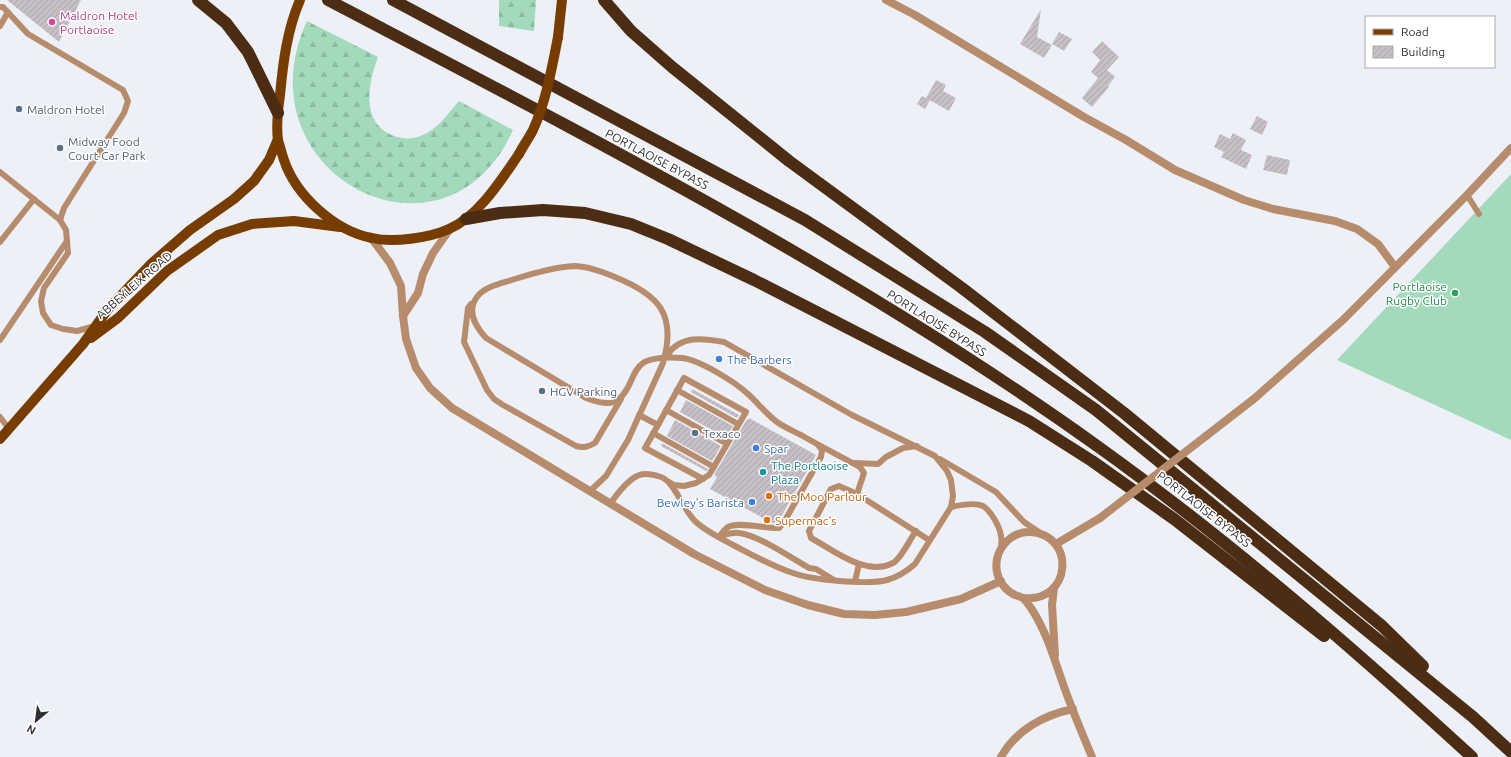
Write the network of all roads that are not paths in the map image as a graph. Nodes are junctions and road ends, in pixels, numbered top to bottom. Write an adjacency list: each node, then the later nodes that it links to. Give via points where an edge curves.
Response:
1 (198, 0): 11 (highway, via 226,23 248,52)
2 (300, 0): 11 (main road, via 289,33)
3 (328, 0): 68 (highway, PORTLAOISE BYPASS, via 695,195 849,283 981,367 1100,447 1223,540)
4 (392, 0): 69 (highway, PORTLAOISE BYPASS, via 805,220 985,332 1096,410)
5 (562, 0): 18 (main road, bridge, via 552,69 533,129 500,183)
6 (604, 0): 69 (highway, via 631,31 660,57 788,161 962,288 1142,428 1382,626)
7 (886, 0): 25 (street, via 1175,170 1244,200 1273,209 1335,221 1357,229 1378,244)
8 (0, 8): 9 (lane)
9 (8, 12): 10 (lane); 19 (lane, via 28,34 123,90 128,101 124,113 64,208)
10 (0, 26)
11 (278, 113): 12 (main road)
12 (278, 139): 20 (main road, via 293,180 324,215); 28 (main road, ABBEYLEIX ROAD, via 269,160 254,181 152,263 108,309)
13 (1511, 148): 15 (street)
14 (0, 172): 16 (lane)
15 (1466, 195): 17 (lane); 25 (street)
16 (34, 199): 19 (lane); 23 (lane)
17 (1479, 214)
18 (466, 218): 21 (main road); 68 (highway, via 543,210 585,212 631,224 754,280 943,376 1029,421 1098,465 1174,519)
19 (60, 220): 24 (lane, via 66,230)
20 (342, 227): 22 (main road); 30 (main road, ABBEYLEIX ROAD, via 294,221 252,224 218,236 167,271 118,318)
21 (450, 229): 22 (main road, via 427,236 396,240); 27 (street, via 433,253 418,292)
22 (372, 239): 27 (street, via 390,263 401,286)
23 (0, 242)
24 (67, 242): 28 (lane, via 68,253 44,288 41,302 43,313 51,325 63,329 76,331); 29 (lane)
25 (1395, 267): 58 (street, bridge, via 1344,319 1256,398 1100,518)
26 (477, 297): 31 (lane, via 483,291 500,284 553,269 576,266 601,272 642,289 662,308 668,336); 33 (lane, via 472,316 486,338 586,398 610,404); 33 (lane, via 468,308 464,342 487,390 494,399 583,448 595,443)
27 (403, 316): 50 (street, via 406,339 416,368 430,388 452,408)
28 (96, 326): 30 (main road, ABBEYLEIX ROAD)
29 (0, 340)
30 (83, 344): 39 (main road, ABBEYLEIX ROAD)
31 (664, 358): 33 (lane, via 649,360 638,368); 35 (lane); 43 (lane, via 682,358 697,362 715,372 747,393 777,422); 44 (lane, via 674,346 686,341 705,338 724,342 852,415)
32 (677, 390): 34 (lane); 37 (lane); 37 (lane, via 684,378 746,412)
33 (622, 397)
34 (666, 410): 38 (lane); 42 (lane)
35 (639, 415): 38 (lane); 50 (lane, via 628,440 606,476)
36 (0, 417): 39 (lane)
37 (738, 424): 42 (lane)
38 (658, 425): 40 (lane)
39 (9, 429): 41 (main road, ABBEYLEIX ROAD)
40 (653, 434): 47 (lane); 49 (lane, via 645,448)
41 (0, 439)
42 (727, 444): 47 (lane)
43 (817, 444): 46 (lane); 56 (lane, via 822,450 821,457 779,528 739,525 728,527)
44 (916, 446): 45 (lane); 46 (lane, via 903,448 878,464)
45 (935, 456): 53 (lane, via 951,480); 55 (lane, via 996,492 1024,522)
46 (854, 463): 51 (lane, via 864,473)
47 (714, 467): 49 (lane)
48 (663, 477): 49 (lane, via 674,485 684,486); 52 (lane, via 638,475); 56 (lane, via 695,522)
49 (703, 479)
50 (590, 491): 52 (street)
51 (857, 494): 54 (lane); 60 (lane, via 839,486 831,489 809,530 811,538)
52 (610, 504): 63 (street, via 700,557 764,590 844,614 906,612 961,599)
53 (951, 507): 57 (lane); 59 (lane, via 983,506 995,519 1001,536)
54 (916, 531): 57 (lane); 60 (lane, via 894,563 879,567)
55 (1045, 535): 58 (street); 59 (street, via 1031,532 1017,534)
56 (719, 537): 61 (lane, via 788,572); 61 (lane, via 729,533 751,536)
57 (929, 540): 62 (lane, via 915,564 898,577 885,581)
58 (1056, 544): 64 (street, via 1063,564 1061,577)
59 (1000, 549): 63 (street, via 996,564)
60 (859, 564): 62 (lane)
61 (835, 580): 62 (lane)
62 (854, 581)
63 (1001, 582): 65 (street, via 1011,593)
64 (1054, 588): 65 (street, via 1043,596); 66 (street, via 1052,605)
65 (1023, 598): 66 (street, via 1032,609)
66 (1055, 658): 67 (street)
67 (1073, 709): 71 (street, via 1048,716 1030,726 1014,739); 72 (street)
68 (1425, 714): 73 (highway, PORTLAOISE BYPASS)
69 (1473, 717): 70 (highway, PORTLAOISE BYPASS)
70 (1511, 752)
71 (1001, 757)
72 (1092, 757)
73 (1472, 757)

